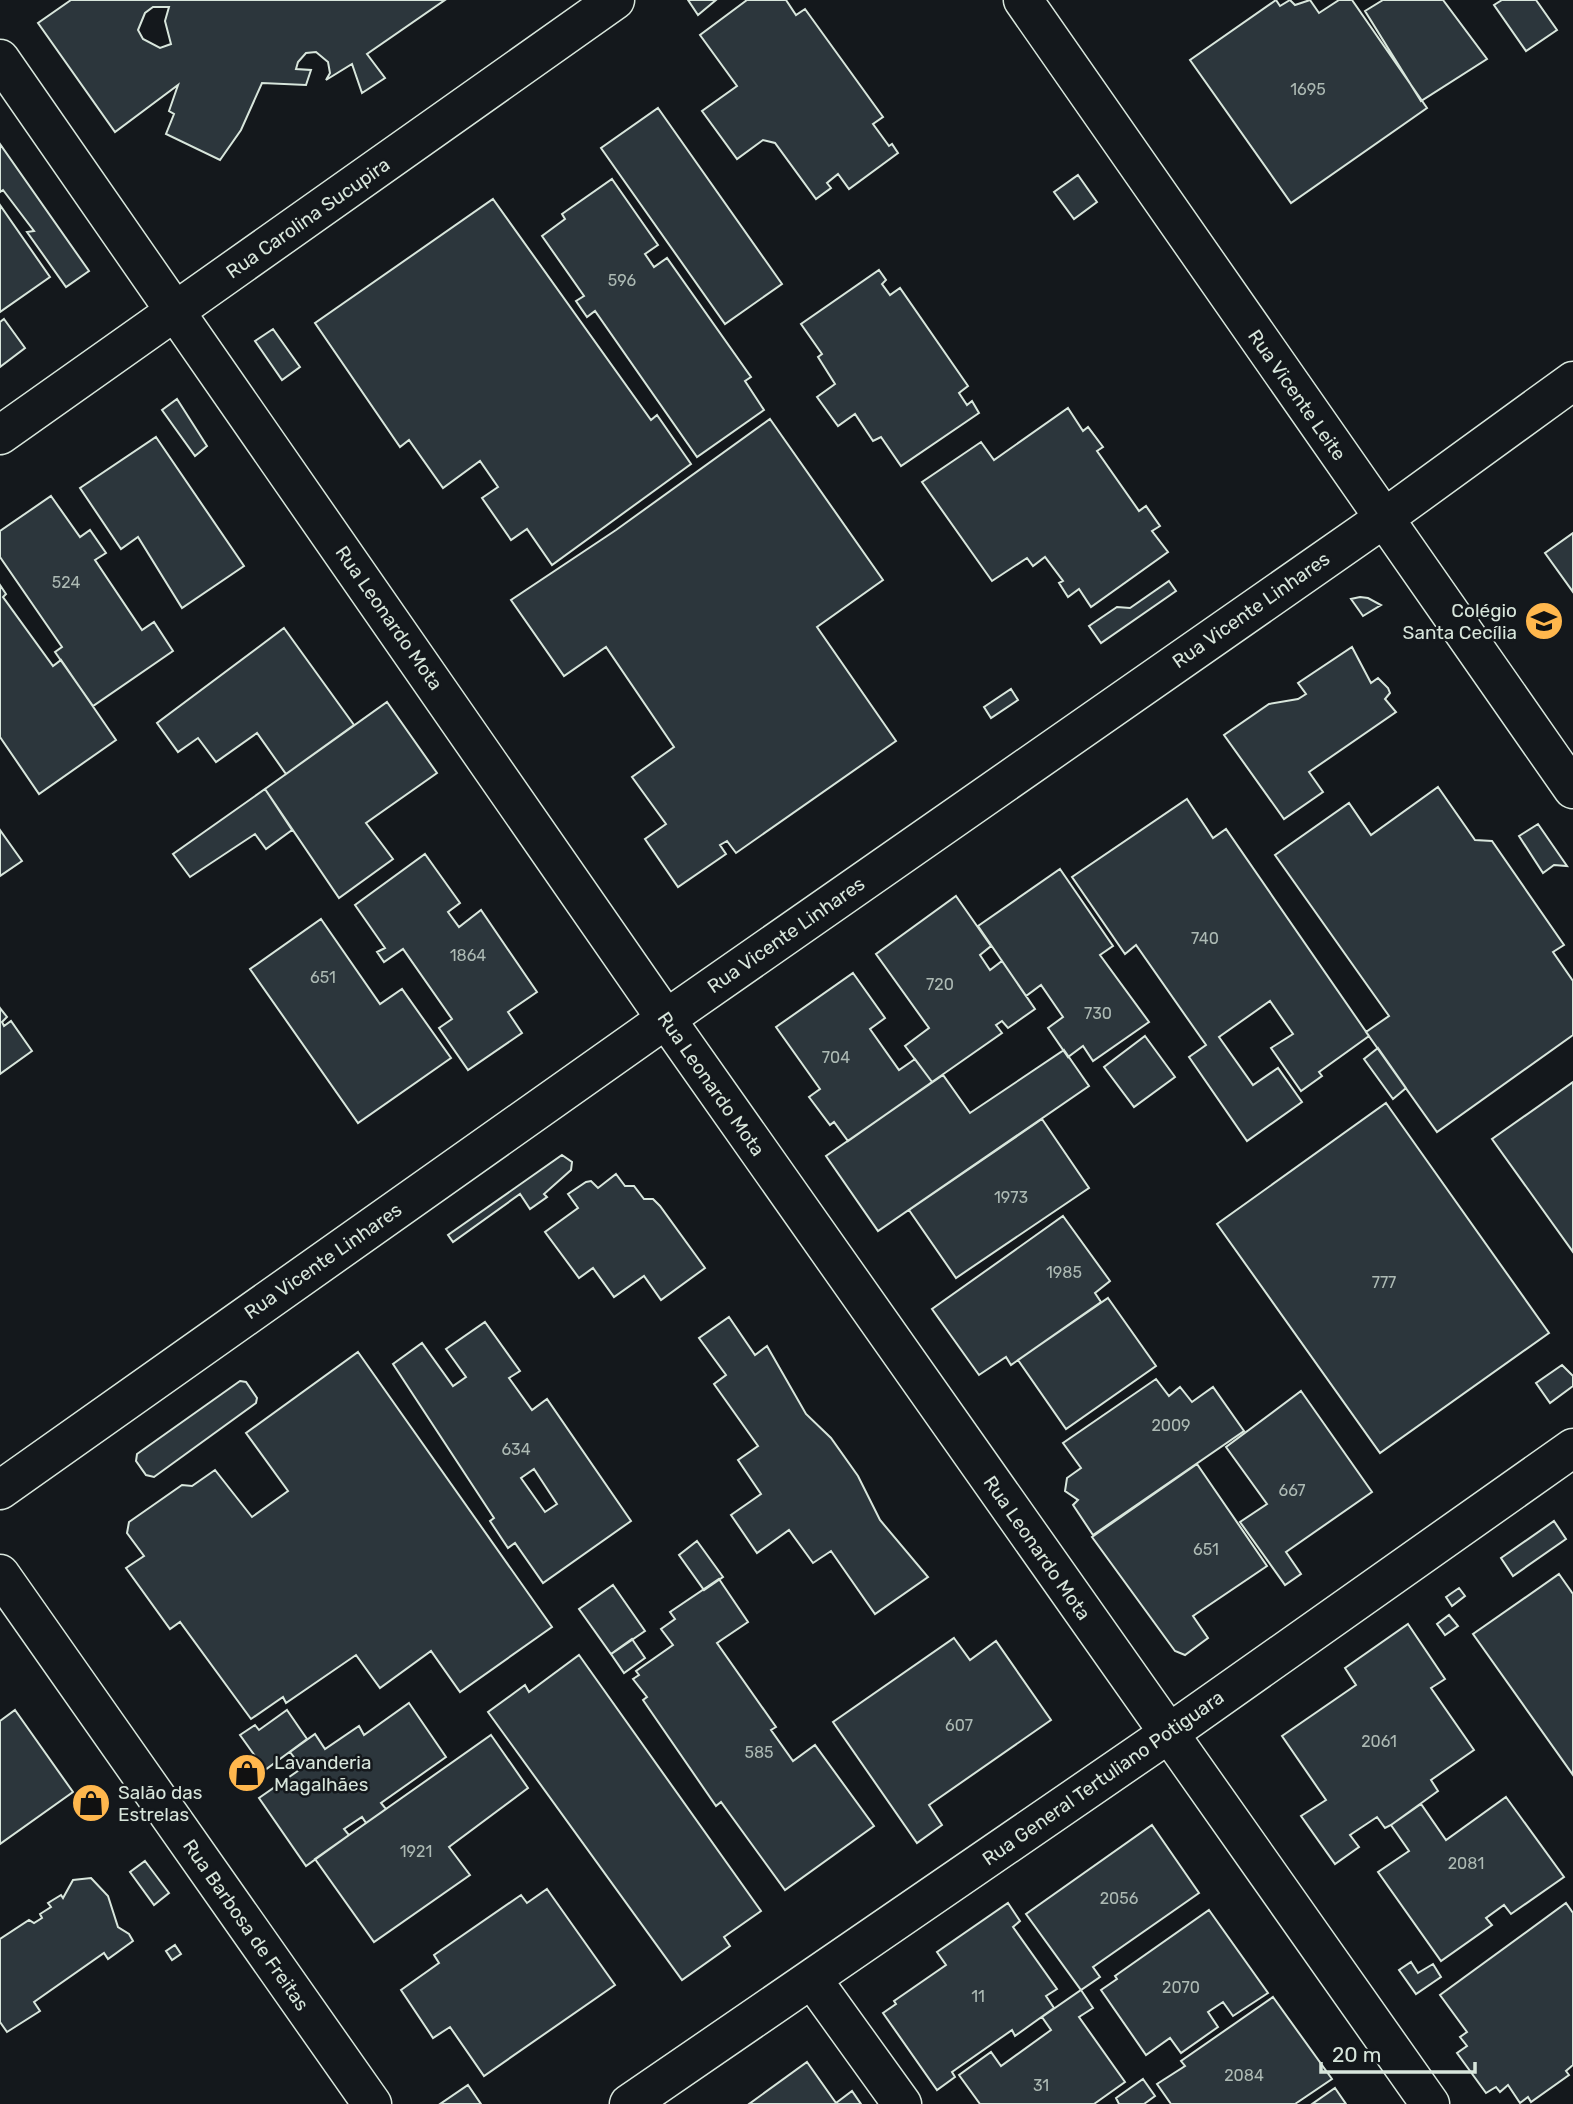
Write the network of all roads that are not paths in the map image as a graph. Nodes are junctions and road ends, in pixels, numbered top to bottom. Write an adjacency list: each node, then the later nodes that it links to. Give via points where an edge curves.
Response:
1 (615, 0): 4 (street, Rua Carolina Sucupira)
2 (1023, 0): 7 (street, Rua Vicente Leite)
3 (0, 59): 4 (street, Rua Leonardo Mota)
4 (177, 310): 6 (street, Rua Carolina Sucupira); 9 (street, Rua Leonardo Mota)
5 (1573, 381): 7 (street, Rua Vicente Linhares)
6 (0, 435)
7 (1383, 519): 8 (street, Rua Vicente Leite); 9 (street, Rua Vicente Linhares)
8 (1573, 789)
9 (666, 1019): 11 (street, Rua Vicente Linhares); 13 (street, Rua Leonardo Mota)
10 (1573, 1448): 13 (street, Rua General Tertuliano Potiguara)
11 (0, 1490)
12 (0, 1574): 15 (street, Rua Barbosa de Freitas)
13 (1168, 1734): 14 (street, Rua General Tertuliano Potiguara); 18 (street, Rua Leonardo Mota)
14 (812, 1979): 16 (street, Rua General Tertuliano Potiguara); 17 (street)
15 (372, 2104)
16 (629, 2104)
17 (902, 2104)
18 (1430, 2104)

